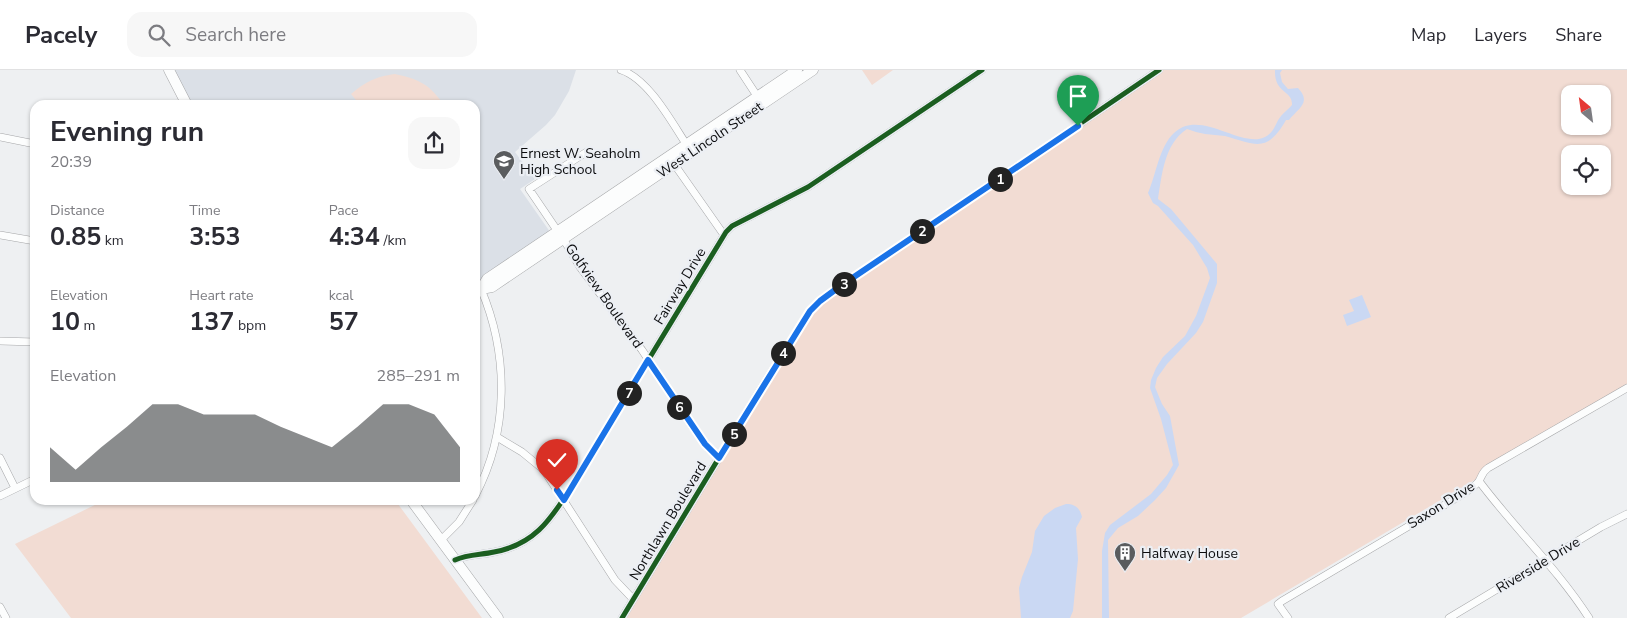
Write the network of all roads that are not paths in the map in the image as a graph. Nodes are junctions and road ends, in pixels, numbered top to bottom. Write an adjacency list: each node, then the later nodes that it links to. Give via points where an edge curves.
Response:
1 (169, 70): 8 (street)
2 (621, 70): 12 (street, via 632,74 646,87)
3 (740, 70): 9 (street)
4 (797, 70): 9 (street, West Lincoln Street)
5 (813, 70): 9 (street, West Lincoln Street)
6 (982, 70): 17 (street, Fairway Drive, via 808,187 736,223)
7 (1159, 70): 27 (street, Northlawn Boulevard, via 814,306)
8 (184, 100)
9 (760, 100): 12 (street, West Lincoln Street)
10 (0, 137): 11 (street)
11 (30, 143)
12 (689, 148): 14 (street, West Lincoln Street)
13 (588, 151): 16 (street, Golfview Boulevard, via 529,189)
14 (672, 160): 16 (street, West Lincoln Street); 17 (street)
15 (0, 235): 18 (street)
16 (561, 235): 19 (street, West Lincoln Street, via 492,287); 23 (street, Golfview Boulevard, via 580,267)
17 (724, 235): 23 (street, Fairway Drive)
18 (30, 240)
19 (480, 290)
20 (480, 296): 25 (street, via 494,331 501,368)
21 (0, 341): 22 (street)
22 (30, 342)
23 (648, 360): 27 (street, Golfview Boulevard, via 705,444); 33 (street, Fairway Drive)
24 (1627, 388): 29 (street, Saxon Drive, via 1488,468)
25 (497, 437): 30 (street); 33 (street, via 539,465)
26 (0, 458): 31 (street)
27 (719, 458): 40 (street, Northlawn Boulevard)
28 (30, 481): 31 (street)
29 (1480, 481): 39 (street, via 1500,509); 45 (street, Saxon Drive, via 1278,604)
30 (480, 485)
31 (15, 488): 32 (street)
32 (0, 496)
33 (564, 500): 38 (street, Fairway Drive, via 543,528 521,544); 40 (street, via 615,580)
34 (415, 505): 37 (street)
35 (470, 505): 37 (street, via 459,522)
36 (1627, 514): 39 (street, Riverside Drive)
37 (440, 540): 38 (street)
38 (455, 560): 43 (street)
39 (1546, 560): 46 (street, Riverside Drive); 47 (street)
40 (633, 599): 44 (street, Northlawn Boulevard)
41 (0, 607): 42 (street)
42 (6, 618)
43 (498, 618)
44 (622, 618)
45 (1288, 618)
46 (1449, 618)
47 (1589, 618)

